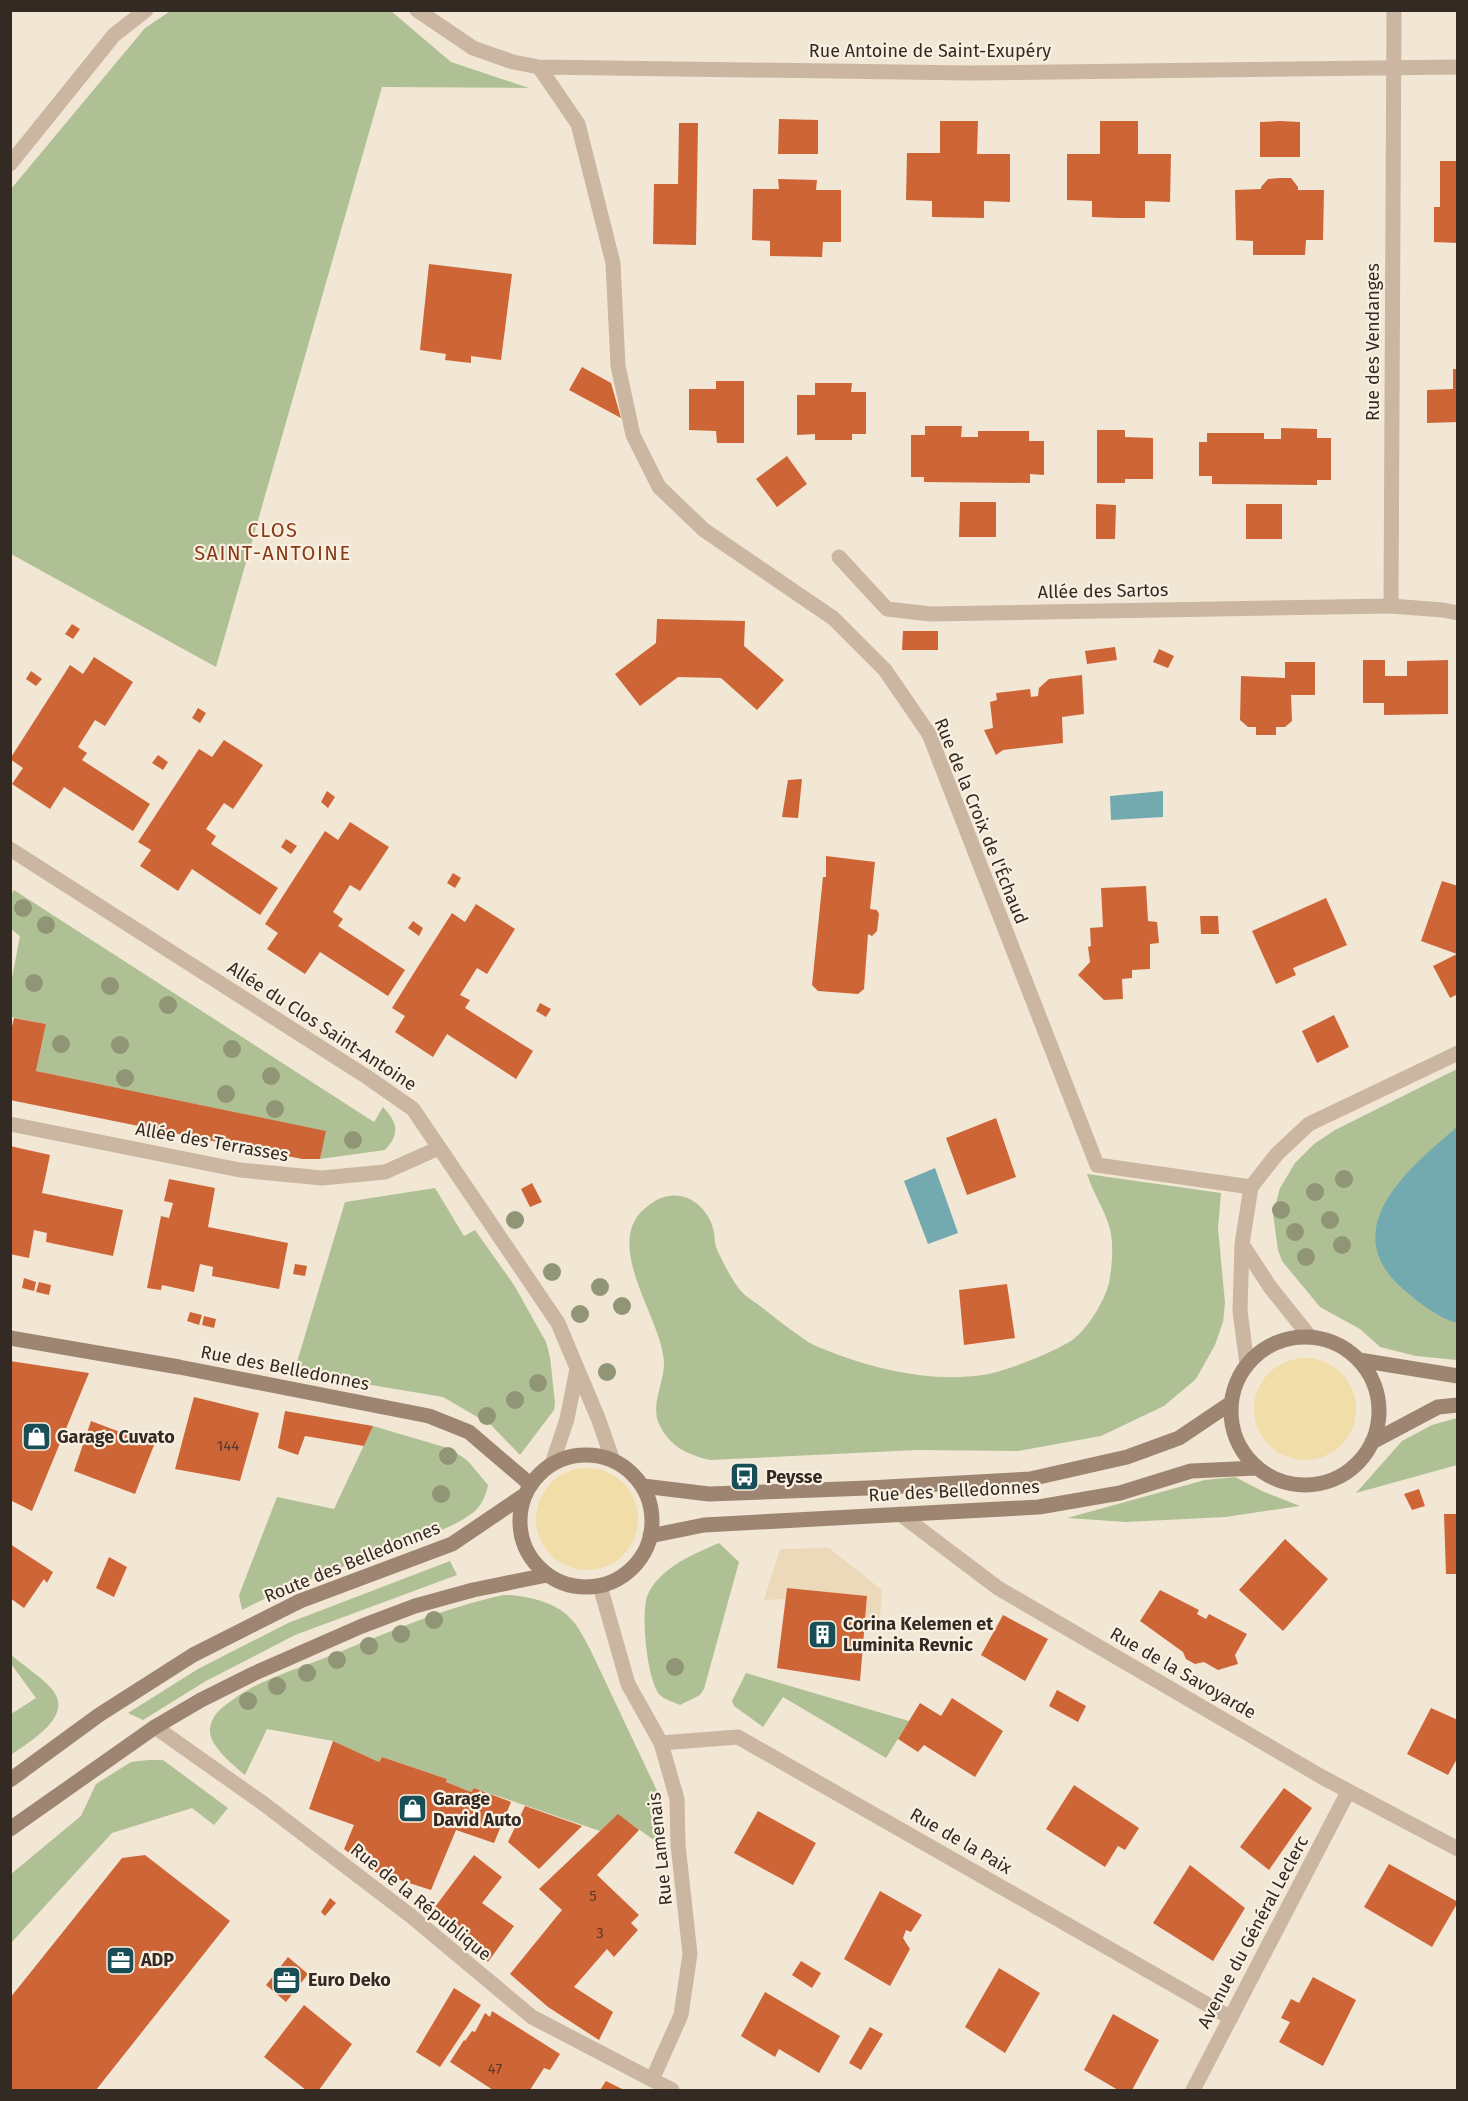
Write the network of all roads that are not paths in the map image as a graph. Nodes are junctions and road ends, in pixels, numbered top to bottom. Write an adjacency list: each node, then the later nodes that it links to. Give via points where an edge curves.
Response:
1 (146, 10): 7 (street, via 114,35)
2 (417, 10): 5 (street, Rue Antoine de Saint-Exupéry, via 473,48)
3 (1394, 10): 4 (street, Rue des Vendanges)
4 (1394, 66): 5 (street, Rue Antoine de Saint-Exupéry, via 969,73); 6 (street, Rue Antoine de Saint-Exupéry); 9 (street, Rue des Vendanges)
5 (539, 67): 15 (street, Rue de la Croix de l'Échaud, via 578,124 613,263 618,366 633,435 659,487 704,530 833,618 885,670 928,734 1097,1165)
6 (1458, 67)
7 (10, 164)
8 (839, 557): 9 (street, Allée des Sartos, via 887,609 931,614)
9 (1391, 606): 10 (street)
10 (1458, 613)
11 (10, 849): 14 (street, Allée du Clos Saint-Antoine, via 413,1109)
12 (1458, 1053): 15 (street, via 1309,1124 1277,1154)
13 (10, 1124): 14 (street, Allée des Terrasses, via 240,1170 322,1179 385,1172)
14 (439, 1148): 21 (street, Allée du Clos Saint-Antoine, via 558,1323)
15 (1251, 1187): 16 (street)
16 (1242, 1244): 17 (street); 20 (street, via 1240,1311)
17 (1310, 1337): 19 (main road, via 1336,1344); 20 (main road, via 1286,1339)
18 (10, 1338): 30 (main road, Rue des Belledonnes, via 429,1416 469,1432)
19 (1359, 1360): 22 (main road); 25 (main road, via 1372,1378 1378,1399 1379,1421)
20 (1247, 1364): 23 (main road, via 1236,1382)
21 (577, 1369): 26 (street, Allée du Clos Saint-Antoine); 27 (street, via 567,1419)
22 (1458, 1376)
23 (1231, 1403): 28 (main road, via 1231,1424 1237,1441); 29 (main road, Rue des Belledonnes, via 1179,1438 1127,1456 1030,1479 709,1494)
24 (1458, 1405): 25 (main road, via 1438,1407)
25 (1372, 1442): 28 (main road, via 1360,1461 1342,1476 1321,1484 1298,1486 1276,1480)
26 (613, 1461): 27 (main road, via 593,1456 572,1457); 29 (main road)
27 (552, 1464): 30 (main road)
28 (1257, 1468): 31 (main road, Rue des Belledonnes, via 1191,1471 1120,1493 1039,1507)
29 (643, 1486): 32 (main road, via 651,1514)
30 (528, 1489): 33 (main road, via 520,1516 522,1538 531,1558); 37 (main road, Route des Belledonnes, via 452,1544 300,1601 193,1655 99,1715)
31 (900, 1514): 32 (main road, Rue des Belledonnes, via 704,1525); 38 (street, Rue de la Savoyarde, via 998,1588)
32 (650, 1536): 34 (main road, via 644,1554 632,1568)
33 (547, 1575): 34 (main road, via 563,1584); 35 (main road, via 414,1606 362,1626 252,1674)
34 (600, 1586): 36 (street, Rue Lamenais, via 628,1684)
35 (155, 1727): 39 (main road); 42 (street, Rue de la République, via 264,1803 411,1916 532,2017)
36 (661, 1743): 41 (street, Rue de la Paix, via 738,1737); 42 (street, Rue Lamenais, via 677,1799 690,1954 681,2015)
37 (10, 1780)
38 (1348, 1792): 40 (street, Rue de la Savoyarde); 41 (street, Avenue du Général Leclerc)
39 (10, 1829)
40 (1458, 1849)
41 (1231, 2018): 44 (street, Avenue du Général Leclerc)
42 (652, 2080): 43 (street, Rue de la République)
43 (672, 2091)
44 (1193, 2091)

